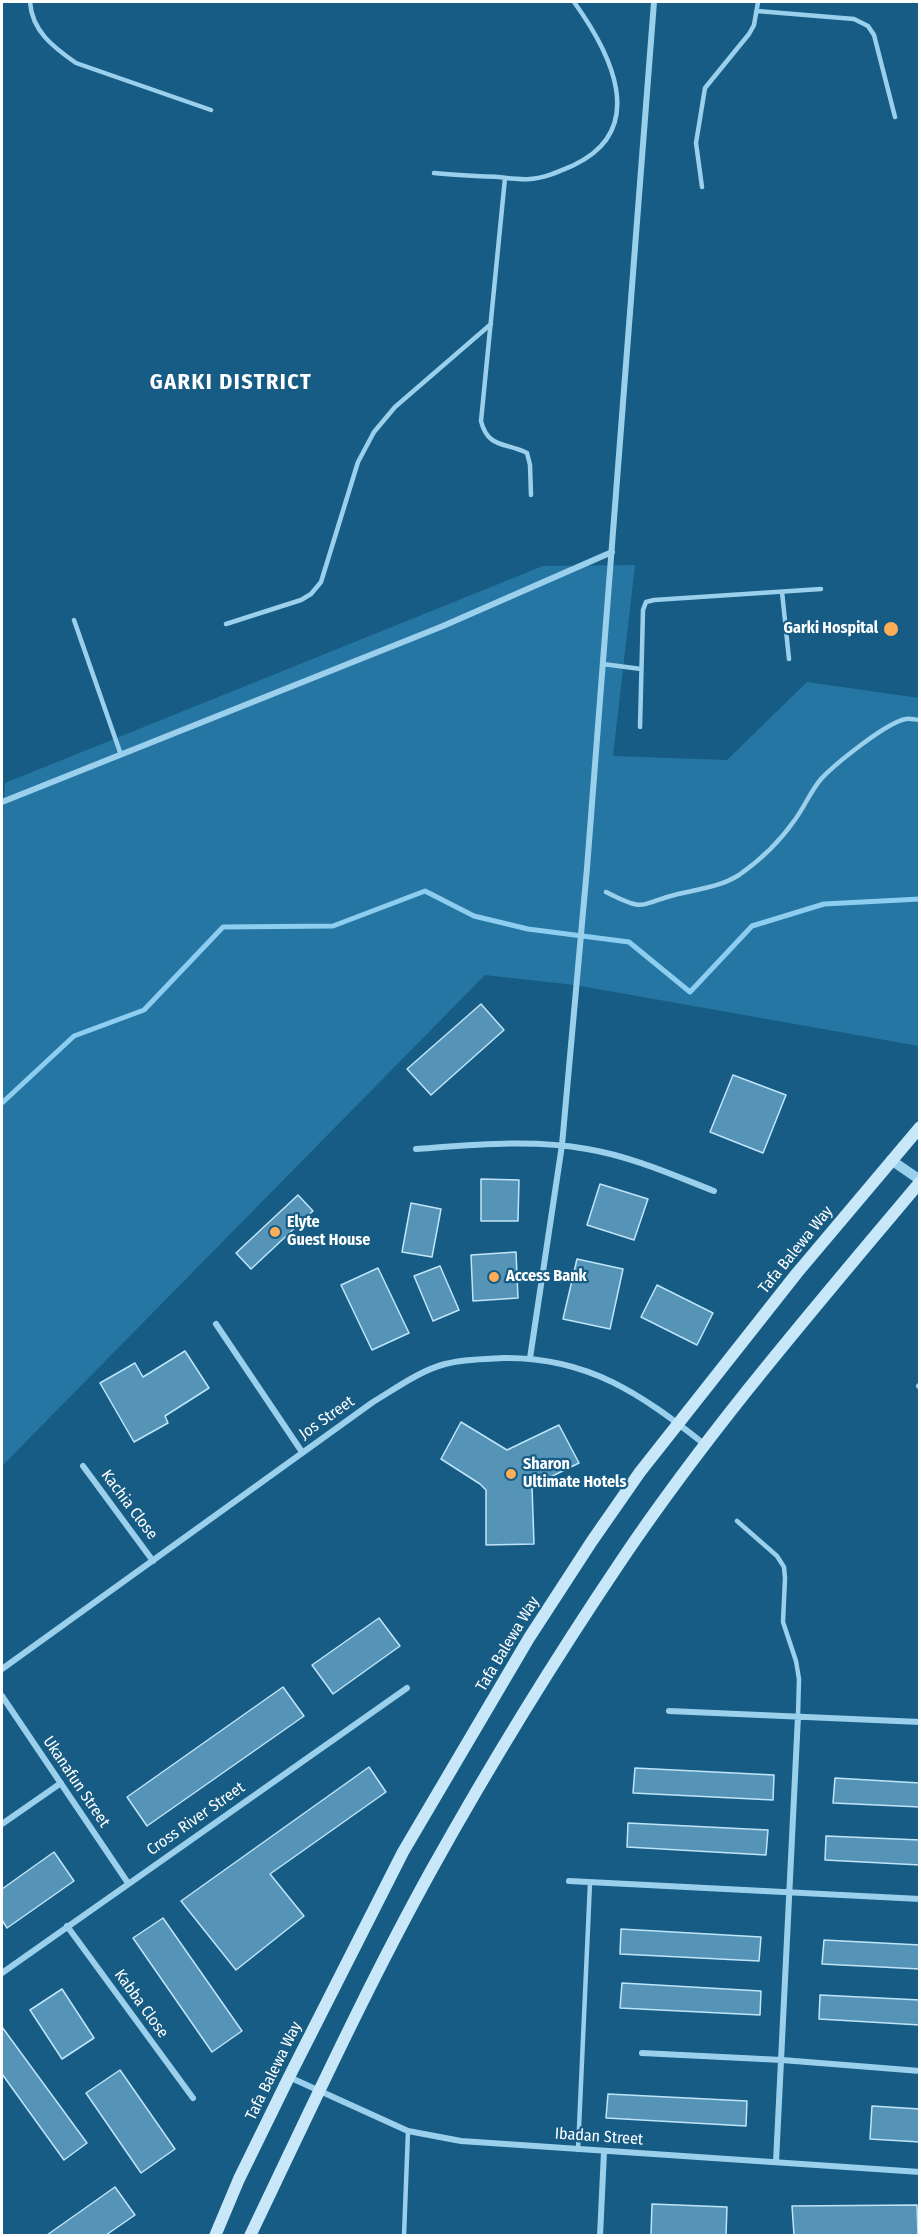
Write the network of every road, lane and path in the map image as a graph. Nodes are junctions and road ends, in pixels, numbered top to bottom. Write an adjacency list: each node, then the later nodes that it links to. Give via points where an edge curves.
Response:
1 (30, 2): 6 (lane, via 35,23 43,35 76,63)
2 (574, 2): 9 (lane, via 611,69 617,103 611,134 585,159 559,171 531,179)
3 (654, 2): 13 (street)
4 (758, 2): 5 (lane)
5 (757, 11): 7 (lane, via 862,22 874,35); 10 (lane, via 749,34 705,88 696,143)
6 (211, 110)
7 (895, 117)
8 (434, 173): 9 (lane)
9 (505, 178): 11 (lane)
10 (702, 187)
11 (491, 324): 12 (lane, via 481,421 484,434 496,444 527,453); 17 (lane, via 395,408 374,432 358,462 321,582 311,594)
12 (531, 495)
13 (612, 552): 19 (street); 23 (street, via 443,626)
14 (821, 589): 15 (lane)
15 (782, 592): 18 (lane); 20 (lane, via 646,602)
16 (74, 620): 23 (lane)
17 (226, 624)
18 (789, 659)
19 (603, 664): 20 (lane); 28 (street)
20 (641, 669): 22 (lane)
21 (920, 720): 25 (lane, via 906,718 888,727 821,779 774,845 739,875 718,886 640,906)
22 (640, 727)
23 (121, 755): 24 (street)
24 (2, 802)
25 (606, 892)
26 (920, 1127): 27 (main road, Tafa Balewa Way)
27 (914, 1142): 30 (main road, Tafa Balewa Way)
28 (562, 1145): 29 (street, via 480,1144); 32 (street, via 617,1156); 34 (street)
29 (416, 1149)
30 (891, 1160): 31 (street); 35 (main road, Tafa Balewa Way)
31 (920, 1181): 36 (main road)
32 (714, 1191)
33 (216, 1324): 37 (street)
34 (530, 1358): 35 (street, Jos Street, via 575,1366 620,1385); 37 (street, Jos Street, via 444,1364 373,1402)
35 (677, 1423): 36 (street, Jos Street); 59 (main road, Tafa Balewa Way, via 592,1541 529,1638 403,1852)
36 (704, 1444): 60 (main road, via 624,1556 500,1750 431,1871)
37 (302, 1452): 40 (street, Jos Street)
38 (83, 1466): 40 (street, Kachia Close)
39 (737, 1521): 45 (lane, via 777,1556 783,1567 783,1622 799,1679)
40 (153, 1561): 41 (street, Jos Street)
41 (2, 1669)
42 (407, 1688): 51 (street, Cross River Street)
43 (2, 1696): 47 (street, Ukanafun Street)
44 (669, 1711): 45 (street)
45 (798, 1716): 46 (street); 52 (street)
46 (920, 1722)
47 (61, 1783): 48 (street); 51 (street, Ukanafun Street)
48 (2, 1824)
49 (569, 1881): 50 (street)
50 (590, 1882): 52 (street); 63 (lane)
51 (128, 1883): 54 (street, Cross River Street)
52 (790, 1892): 53 (street); 57 (street)
53 (920, 1899)
54 (67, 1926): 55 (street, Cross River Street); 61 (street, Kabba Close)
55 (2, 1973)
56 (642, 2053): 57 (street)
57 (782, 2060): 58 (street); 65 (street)
58 (920, 2071)
59 (289, 2077): 60 (street, Ibadan Street); 67 (main road, Tafa Balewa Way)
60 (320, 2091): 62 (street, Ibadan Street); 68 (main road)
61 (193, 2098)
62 (408, 2131): 63 (street, Ibadan Street, via 461,2141); 69 (lane)
63 (578, 2150): 64 (street, Ibadan Street)
64 (604, 2152): 65 (street, Ibadan Street); 70 (street)
65 (776, 2162): 66 (street, Ibadan Street)
66 (920, 2172)
67 (215, 2235)
68 (250, 2235)
69 (404, 2235)
70 (600, 2235)

